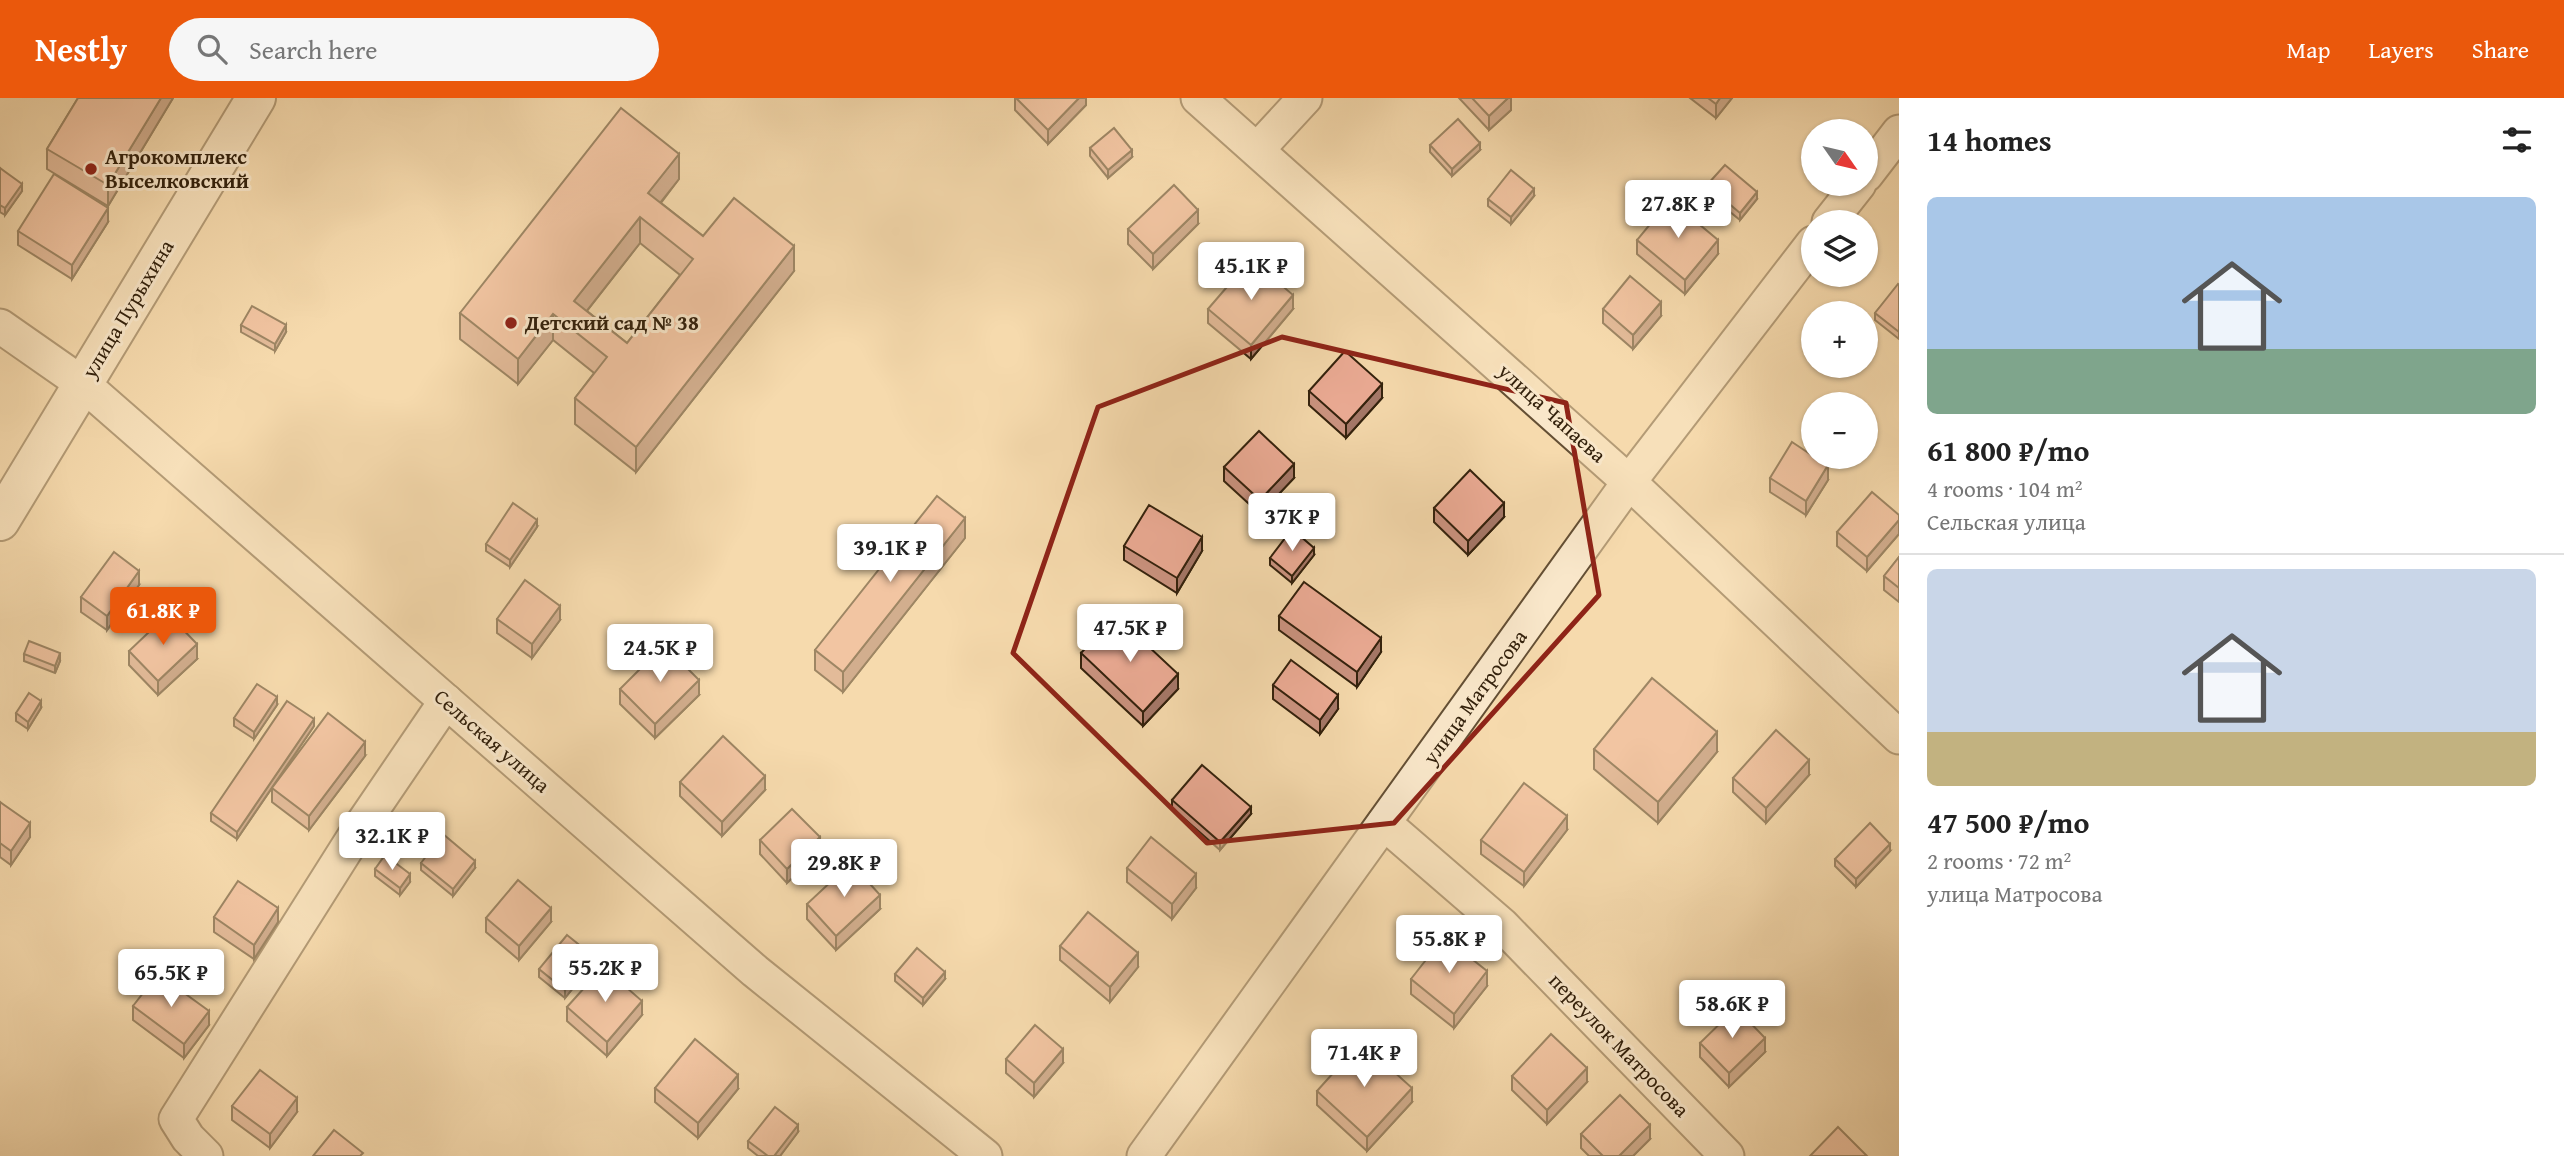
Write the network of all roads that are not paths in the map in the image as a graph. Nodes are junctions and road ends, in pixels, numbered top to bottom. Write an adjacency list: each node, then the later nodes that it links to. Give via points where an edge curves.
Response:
1 (256, 98): 11 (street, улица Пурыхина)
2 (1198, 98): 5 (street, улица Чапаева)
3 (1305, 98): 5 (street)
4 (1899, 132): 6 (street)
5 (1256, 150): 12 (street, улица Чапаева)
6 (1878, 159)
7 (1850, 196): 8 (street)
8 (1838, 210)
9 (1801, 259): 12 (street, улица Матросова)
10 (0, 326): 11 (street, Сельская улица)
11 (83, 384): 13 (street, улица Пурыхина); 14 (street, Сельская улица)
12 (1629, 482): 15 (street, улица Чапаева); 16 (street, улица Матросова)
13 (0, 521)
14 (446, 701): 17 (street, via 359,829 176,1119); 18 (street, Сельская улица, via 755,971)
15 (1899, 737)
16 (1384, 823): 19 (street, улица Матросова); 20 (street, переулок Матросова, via 1502,925)
17 (206, 1156)
18 (985, 1156)
19 (1144, 1156)
20 (1727, 1156)

